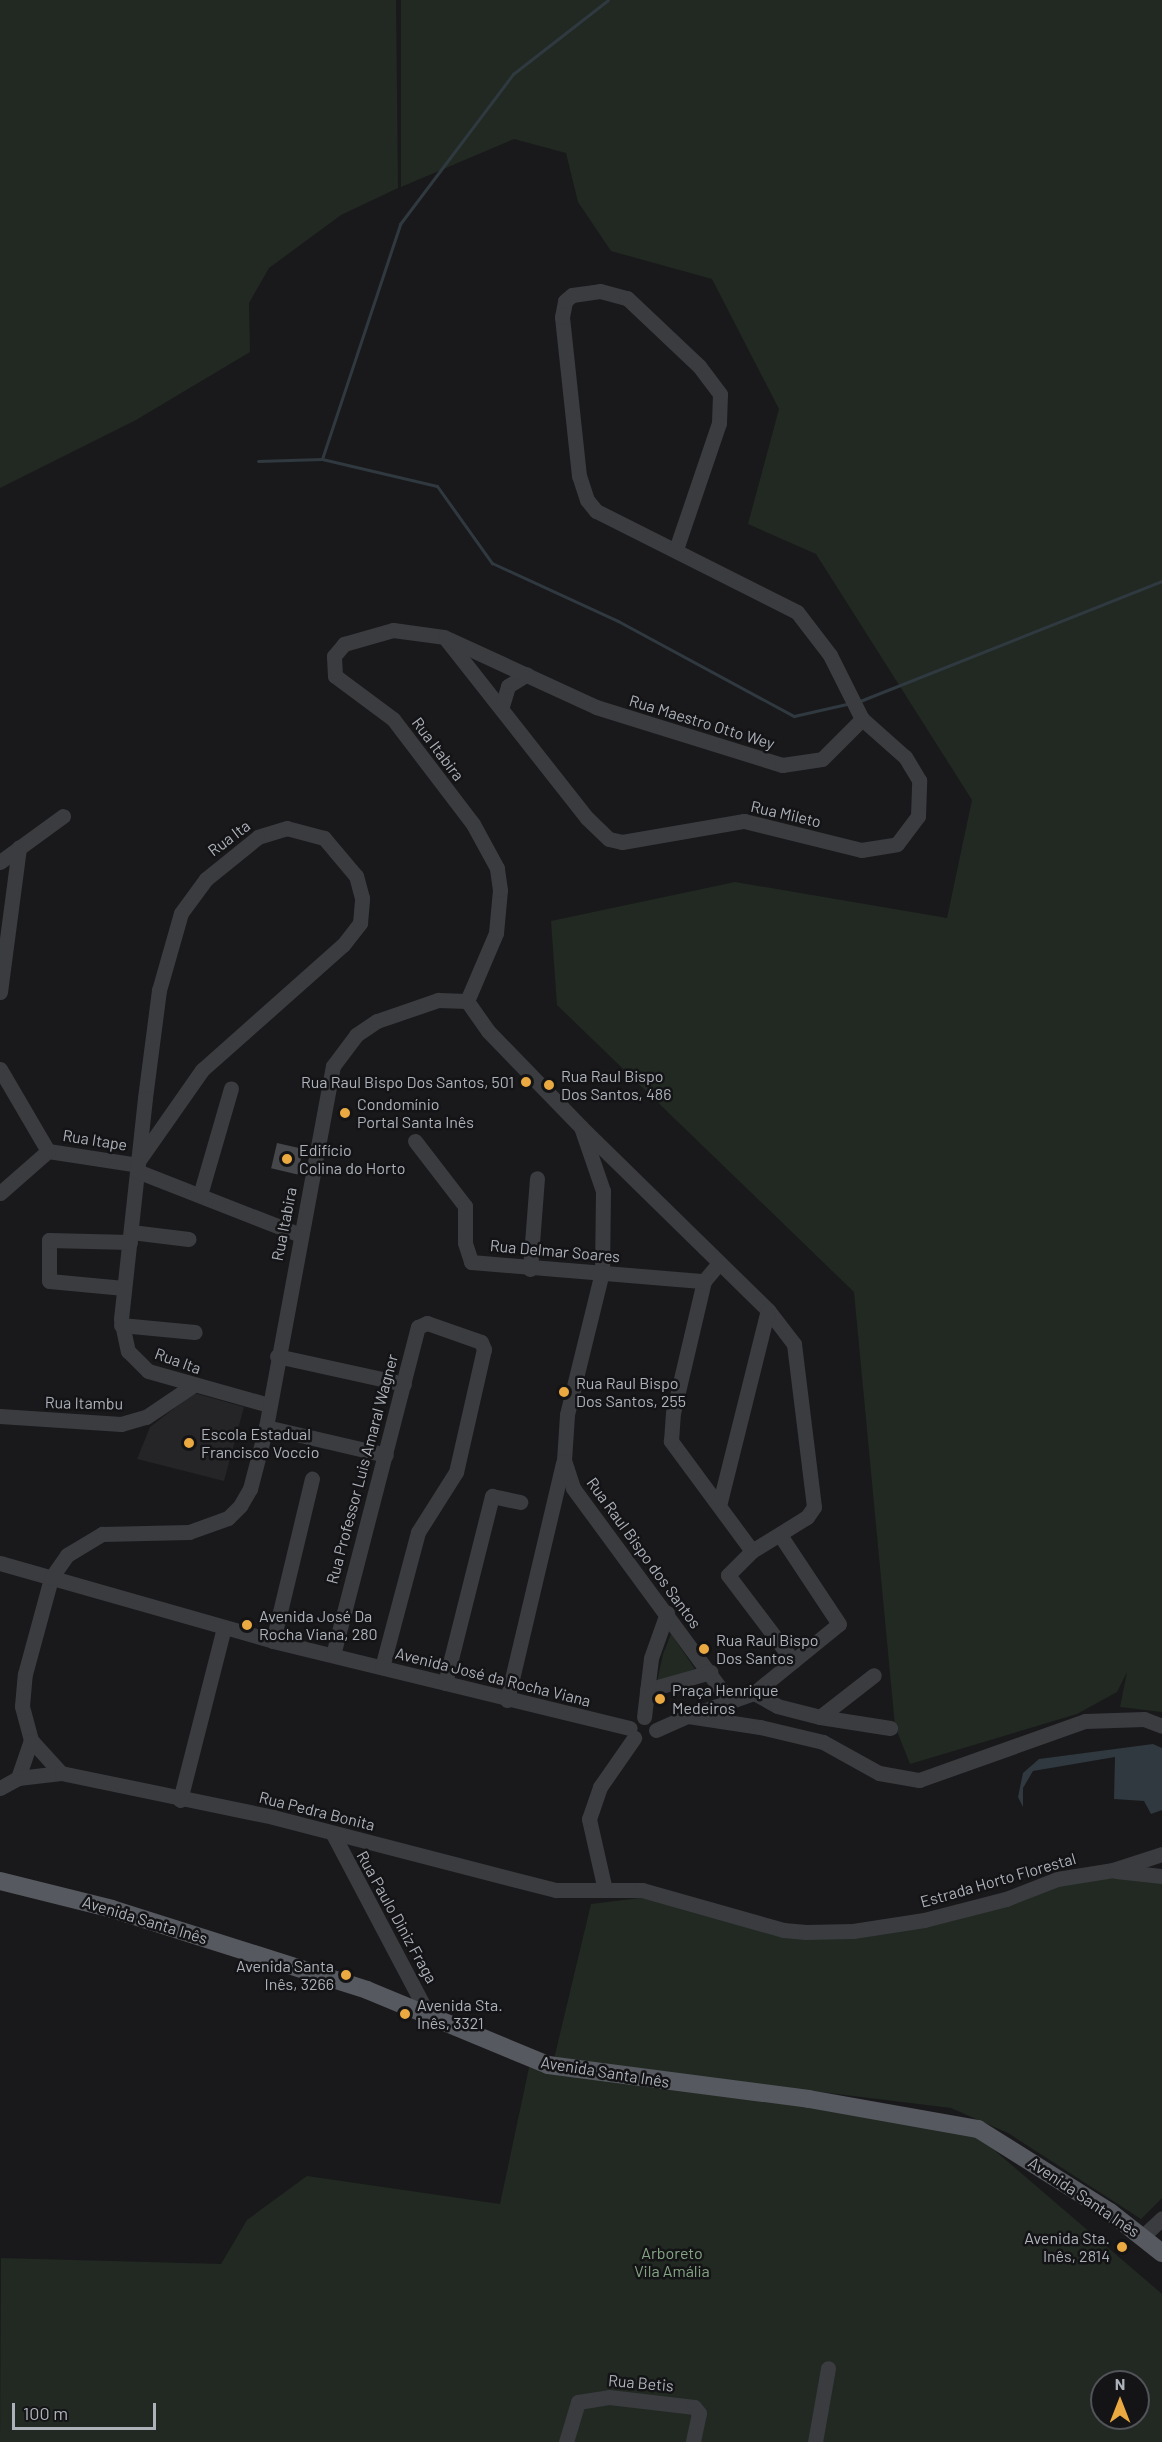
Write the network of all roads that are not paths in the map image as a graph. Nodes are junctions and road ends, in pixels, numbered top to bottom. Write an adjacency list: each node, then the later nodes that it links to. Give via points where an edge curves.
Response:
1 (676, 549): 1 (street, via 596,511 582,492 562,317 565,301 572,295 600,291 627,298 699,366 720,394 719,423); 6 (street, via 797,612 830,656)
2 (444, 637): 3 (street, Rua Maestro Otto Wey, via 393,630); 4 (street, Rua Maestro Otto Wey); 5 (street, Rua Mileto)
3 (344, 644): 11 (street, Rua Itabira, via 333,656 335,676 393,719 473,825 497,868 501,890 496,933)
4 (527, 674): 5 (street, via 508,686); 6 (street, Rua Maestro Otto Wey, via 596,707 782,765 822,759)
5 (502, 706): 6 (street, Rua Mileto, via 587,818 609,839 636,841 744,821 874,851 906,837 918,816 921,792 915,769)
6 (862, 719)
7 (63, 816): 8 (street)
8 (19, 847): 9 (street); 10 (street)
9 (0, 862)
10 (0, 992)
11 (467, 1001): 14 (street, Rua Raul Bispo dos Santos, via 488,1031); 21 (street, Rua Itabira, via 438,1000 377,1021 340,1052 331,1073)
12 (0, 1069): 16 (street)
13 (231, 1088): 20 (street)
14 (581, 1127): 24 (street); 26 (street, Rua Raul Bispo dos Santos, via 603,1191)
15 (415, 1141): 25 (street, Rua Delmar Soares, via 462,1200 465,1243 471,1262)
16 (48, 1151): 17 (street, Rua Itape); 19 (street)
17 (138, 1165): 17 (street, Rua Ita, via 159,990 184,906 206,879 268,832 296,829 324,838 356,876 362,898 360,923 337,950 202,1070); 20 (street, Rua Itape); 22 (street, Rua Ita)
18 (537, 1178): 25 (street)
19 (0, 1193)
20 (200, 1195): 21 (street, Rua Itape)
21 (300, 1235): 32 (street, Rua Itabira)
22 (130, 1237): 23 (street); 28 (street, Rua Ita); 28 (street, via 49,1240 49,1281)
23 (189, 1239)
24 (719, 1263): 27 (street); 29 (street)
25 (530, 1269): 26 (street, Rua Delmar Soares)
26 (603, 1272): 27 (street, Rua Delmar Soares); 39 (street, Rua Raul Bispo dos Santos, via 572,1380)
27 (704, 1281): 42 (street, via 673,1413 671,1441)
28 (124, 1288): 30 (street, Rua Ita)
29 (768, 1310): 42 (street); 43 (street, via 791,1335 797,1353 814,1489 812,1513)
30 (121, 1325): 31 (street); 34 (street, Rua Ita, via 122,1339 140,1366)
31 (195, 1332)
32 (277, 1356): 33 (street); 35 (street, Rua Itabira)
33 (404, 1384): 38 (street, Rua Professor Luis Amaral Wagner); 52 (street, Rua Professor Luis Amaral Wagner, via 418,1327 427,1323 481,1342 484,1352 456,1472 418,1532)
34 (192, 1386): 35 (street, Rua Ita); 36 (street, Rua Itambu, via 146,1417 121,1424)
35 (269, 1406): 37 (street, Rua Itabira)
36 (0, 1416)
37 (266, 1427): 38 (street); 46 (street, Rua Itabira, via 250,1490 228,1518 189,1532 102,1534 67,1555)
38 (386, 1455): 50 (street, Rua Professor Luis Amaral Wagner)
39 (564, 1460): 47 (street, Rua Raul Bispo dos Santos, via 573,1488); 58 (street)
40 (312, 1479): 49 (street)
41 (520, 1502): 55 (street, via 492,1496)
42 (719, 1506): 44 (street)
43 (780, 1536): 44 (street); 51 (street, via 838,1616 836,1627)
44 (752, 1551): 51 (street, via 728,1575)
45 (0, 1563): 46 (street, Avenida José da Rocha Viana)
46 (51, 1578): 48 (street, Avenida José da Rocha Viana); 67 (street, via 22,1690)
47 (667, 1613): 53 (street, Rua Raul Bispo dos Santos); 56 (street, via 651,1658)
48 (224, 1628): 49 (street, Avenida José da Rocha Viana); 71 (street)
49 (273, 1641): 50 (street, Avenida José da Rocha Viana)
50 (333, 1655): 52 (street, Avenida José da Rocha Viana)
51 (793, 1661): 57 (street)
52 (382, 1667): 55 (street, Avenida José da Rocha Viana)
53 (710, 1672): 56 (street); 59 (street, Rua Raul Bispo dos Santos)
54 (874, 1675): 62 (street)
55 (445, 1683): 58 (street, Avenida José da Rocha Viana)
56 (647, 1690): 61 (street)
57 (754, 1693): 59 (street); 62 (street, via 777,1706)
58 (507, 1700): 66 (street, Avenida José da Rocha Viana)
59 (729, 1700): 60 (street)
60 (688, 1716): 63 (street, via 813,1739 879,1773 919,1780 1084,1721 1144,1719); 65 (street)
61 (644, 1717): 65 (street); 66 (street)
62 (820, 1717): 64 (street)
63 (1162, 1726)
64 (890, 1728)
65 (656, 1730): 66 (street, via 647,1741)
66 (632, 1733): 77 (street, via 600,1786 589,1819)
67 (31, 1740): 68 (street); 69 (street)
68 (61, 1773): 69 (street, Rua Pedra Bonita); 71 (street, Rua Pedra Bonita)
69 (18, 1778): 70 (street)
70 (0, 1788)
71 (180, 1800): 72 (street, Rua Pedra Bonita)
72 (333, 1834): 77 (street, Rua Pedra Bonita, via 556,1890); 78 (street, Rua Paulo Diniz Fraga)
73 (1162, 1854): 74 (street)
74 (1110, 1870): 75 (street); 77 (street, Estrada Horto Florestal, via 1057,1879 924,1920 832,1933 783,1930 642,1890)
75 (1162, 1876)
76 (0, 1881): 78 (main road, Avenida Santa Inês, via 102,1906 299,1969)
77 (605, 1890)
78 (430, 2018): 80 (main road, Avenida Santa Inês, via 548,2065 776,2094 978,2129)
79 (1162, 2218): 80 (street)
80 (1143, 2235): 81 (main road, Avenida Santa Inês)
81 (1162, 2253)
82 (828, 2368): 85 (street)
83 (566, 2442): 84 (street, Rua Betis, via 582,2399 630,2398 697,2408)
84 (693, 2442)
85 (815, 2442)

